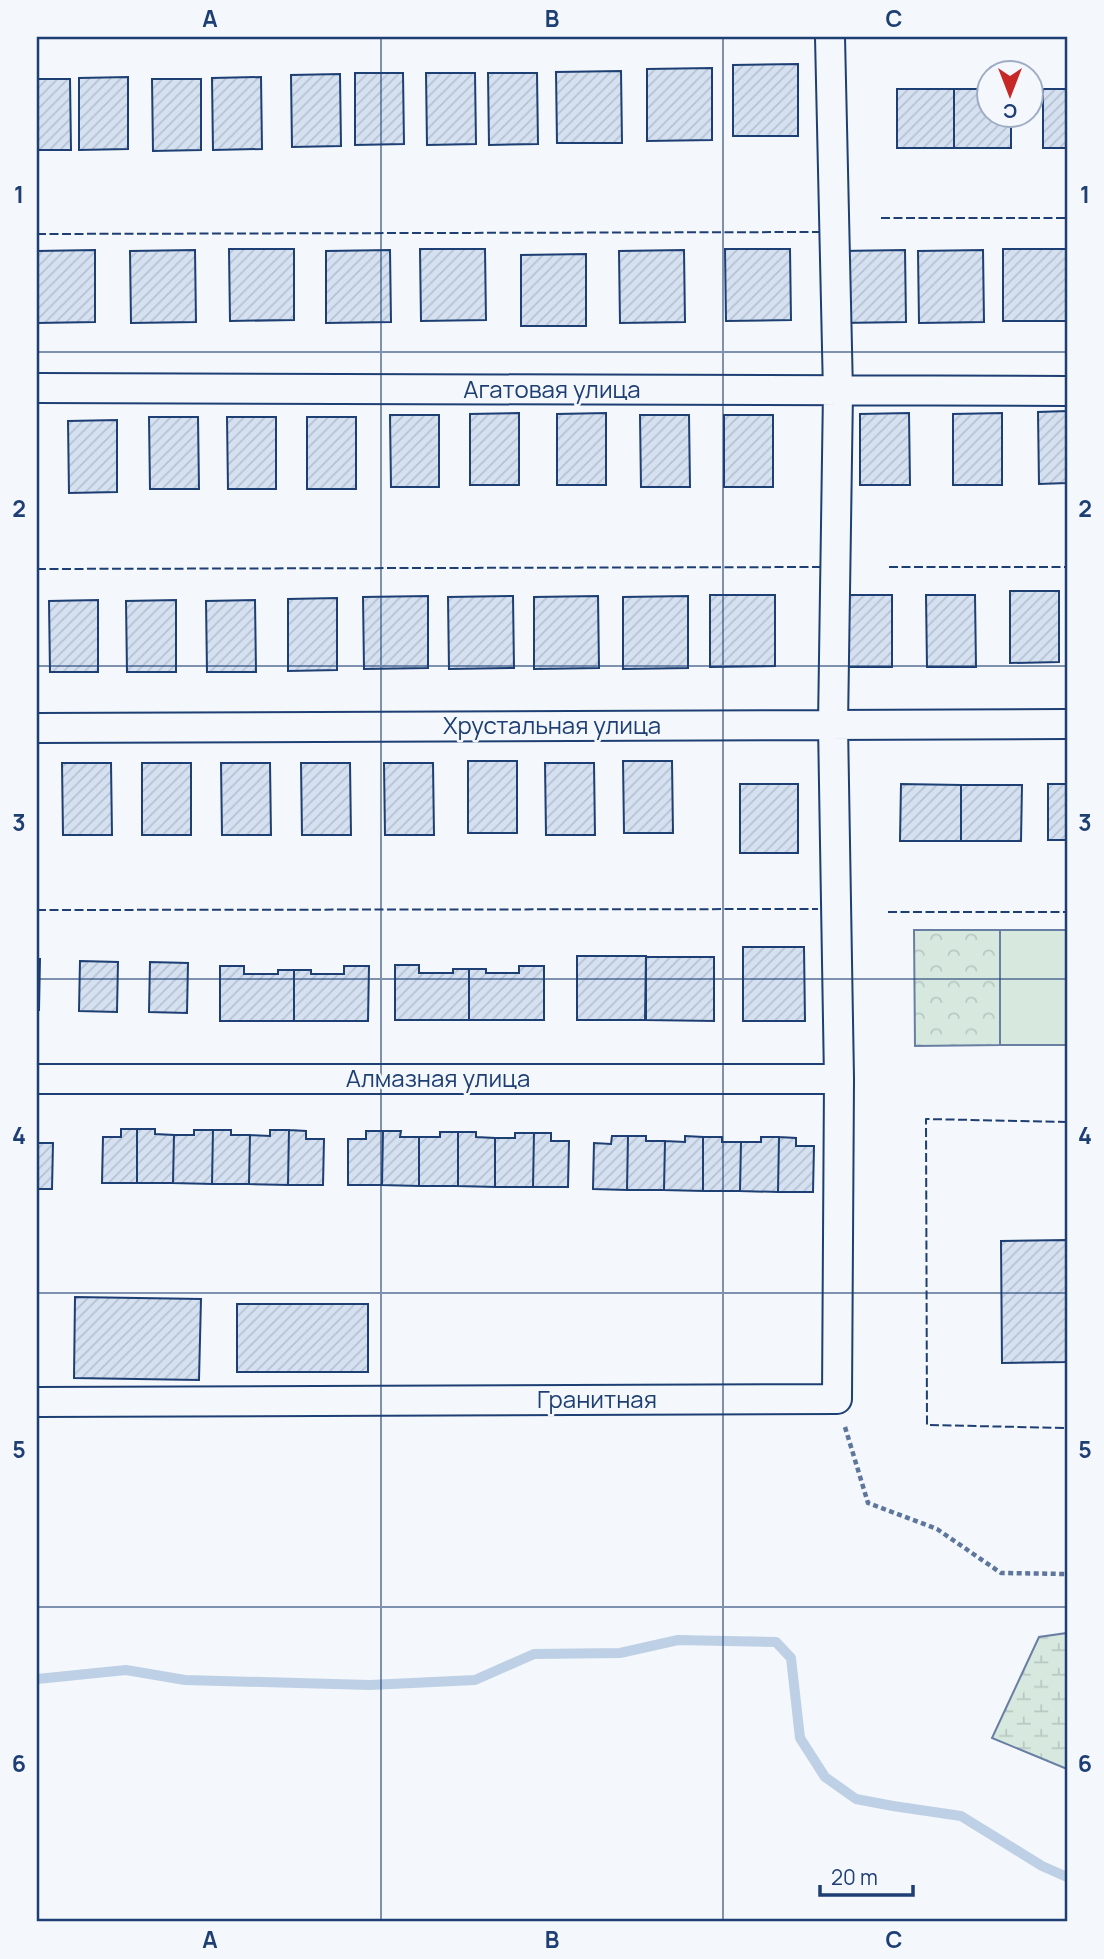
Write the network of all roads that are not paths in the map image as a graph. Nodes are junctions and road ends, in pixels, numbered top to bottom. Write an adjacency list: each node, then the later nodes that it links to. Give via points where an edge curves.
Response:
1 (830, 37): 4 (street)
2 (37, 388): 4 (street, Агатовая улица)
3 (1067, 391): 4 (street, Агатовая улица)
4 (838, 392): 6 (street)
5 (1067, 724): 6 (street, Хрустальная улица)
6 (833, 725): 7 (street, Хрустальная улица); 9 (street)
7 (37, 728)
8 (37, 1079): 9 (street, Алмазная улица)
9 (839, 1079): 10 (street, Гранитная, via 837,1399)
10 (37, 1402)

